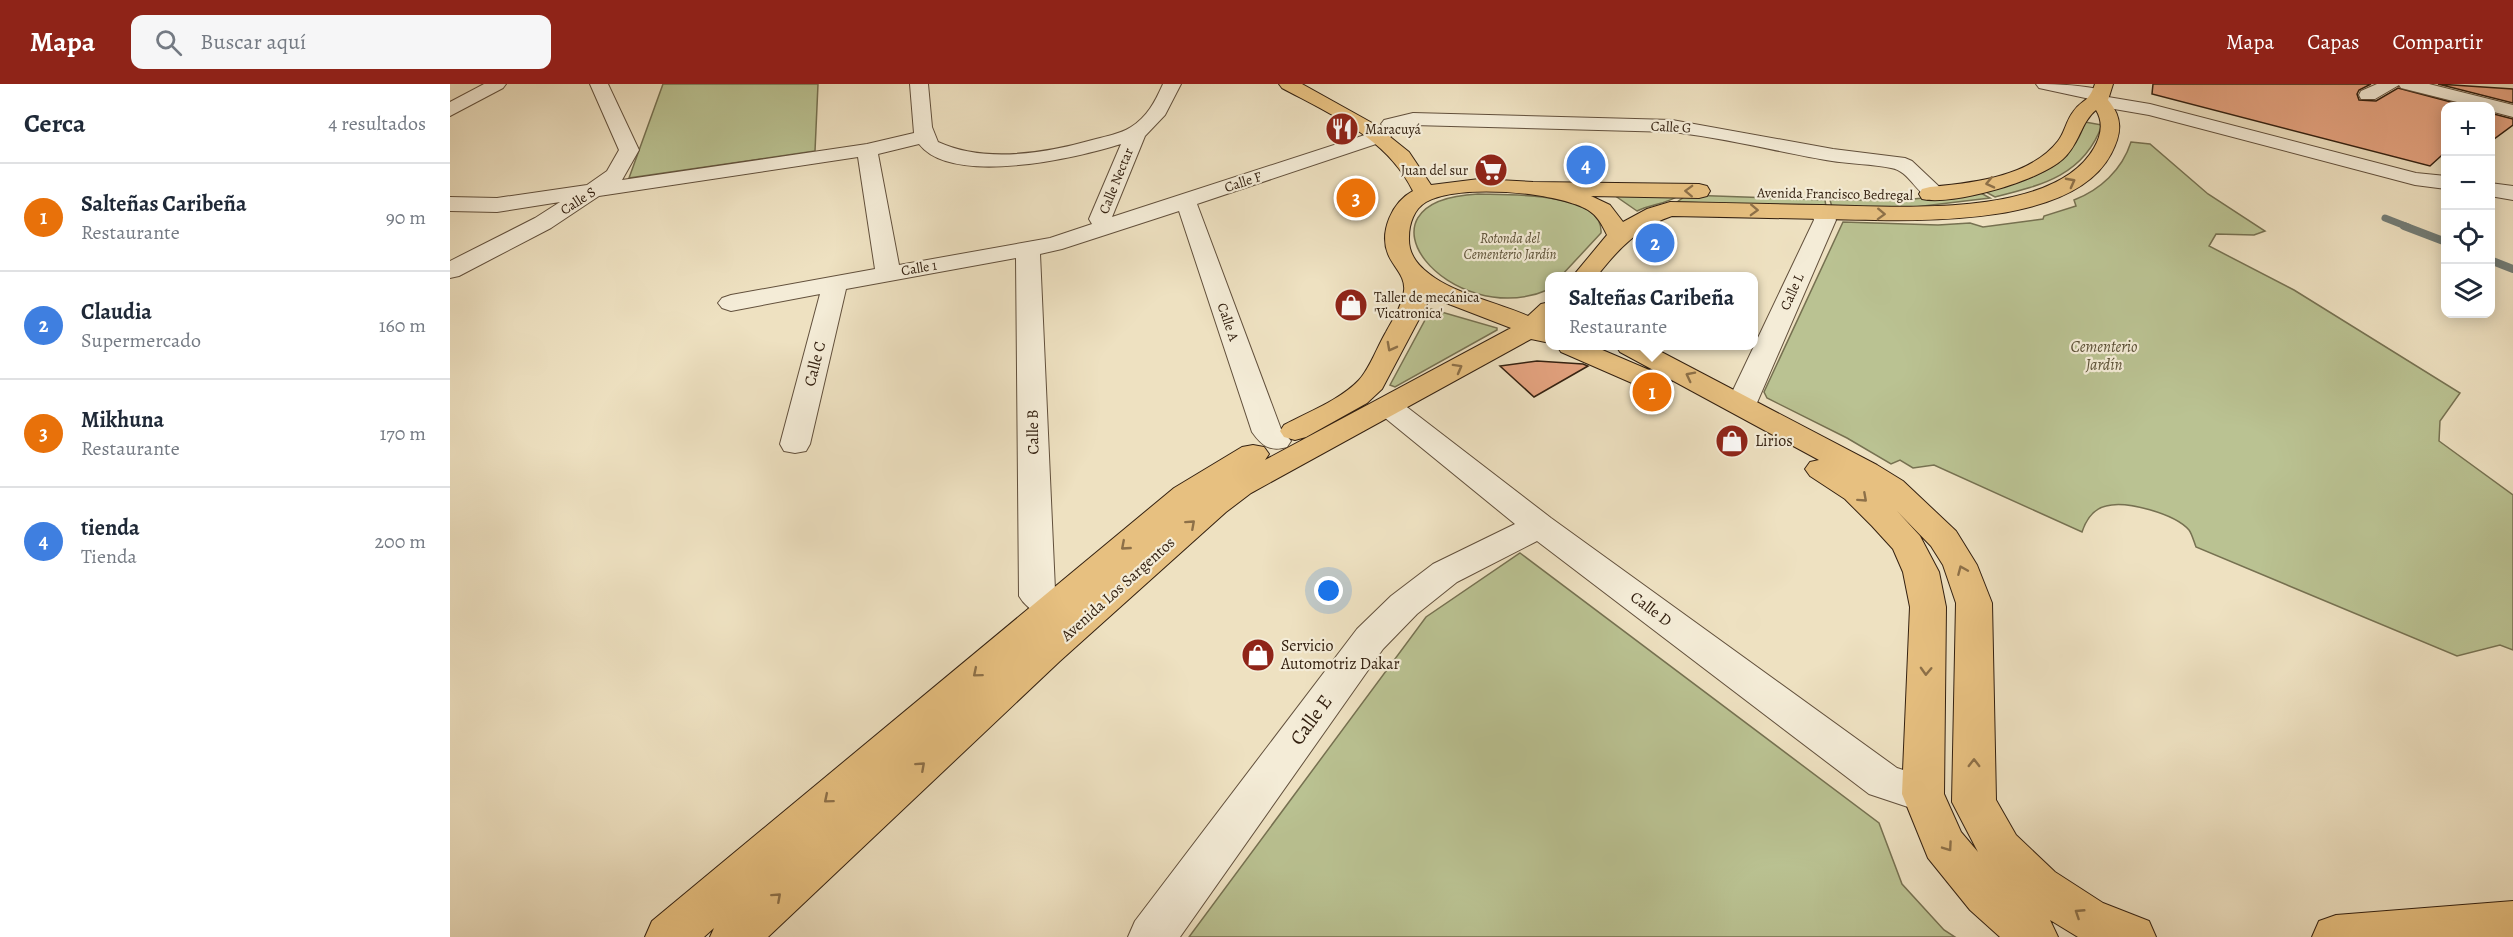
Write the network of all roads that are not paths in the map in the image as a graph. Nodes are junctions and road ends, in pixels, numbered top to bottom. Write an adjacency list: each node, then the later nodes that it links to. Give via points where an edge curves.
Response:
1 (497, 84): 12 (street)
2 (599, 84): 23 (street, Calle S, via 629,150 615,175)
3 (919, 84): 16 (street)
4 (1172, 84): 15 (street, via 1154,118)
5 (1288, 84): 14 (main road)
6 (1315, 84): 14 (main road)
7 (2045, 84): 10 (street)
8 (2391, 84): 11 (street)
9 (2407, 84): 13 (street)
10 (2101, 91): 20 (street, via 2150,110); 27 (main road, Avenida Francisco Bedregal, one-way to 27, via 2079,114 2067,142 2040,165 2000,181); 30 (main road, Avenida Francisco Bedregal, one-way to 10, via 1935,214 1996,206 2056,191 2081,177 2106,147 2113,127)
11 (2368, 95)
12 (450, 110)
13 (2513, 111)
14 (1386, 130): 17 (main road); 26 (main road, via 1419,177); 27 (street, Calle G, via 1413,119 1698,129 1833,155 1898,162); 28 (street, Calle F)
15 (1136, 133): 16 (street, via 1072,152 991,160 956,156 930,146); 31 (street, Calle Nectar, via 1100,219)
16 (924, 136): 18 (street)
17 (1417, 144)
18 (867, 150): 23 (street); 36 (street)
19 (1438, 167): 21 (main road)
20 (2441, 182)
21 (1459, 187): 22 (main road); 26 (main road)
22 (1536, 188): 27 (main road, Avenida Francisco Bedregal, one-way to 22, via 1825,196); 32 (main road, via 1593,204 1612,220)
23 (594, 190): 29 (street, via 497,205); 34 (street, Calle S, via 543,223)
24 (2495, 190): 25 (street)
25 (2513, 193)
26 (1425, 194): 37 (main road, via 1408,205 1397,230 1396,248)
27 (1936, 194)
28 (1181, 202): 31 (street, Calle F); 47 (street, Calle A, via 1189,208 1267,432)
29 (450, 204)
30 (1822, 212): 32 (main road, Avenida Francisco Bedregal, one-way to 30, via 1653,214 1678,208); 46 (street, Calle L, via 1825,220)
31 (1106, 227): 33 (street, Calle 1)
32 (1618, 235): 35 (main road)
33 (1028, 248): 36 (street, Calle 1); 50 (street, Calle B, via 1037,596)
34 (450, 271)
35 (1588, 272)
36 (888, 273): 38 (street, Calle 1)
37 (1414, 274): 39 (main road, via 1446,295); 47 (main road, Avenida Los Sargentos, one-way to 47, via 1414,304 1372,383 1357,397)
38 (835, 284): 41 (street, Calle 1); 48 (street, Calle C)
39 (1469, 302): 40 (main road, via 1516,306); 42 (main road)
40 (1545, 302)
41 (731, 303)
42 (1544, 325): 45 (main road, Avenida Los Sargentos, one-way to 42)
43 (1582, 350): 46 (main road)
44 (1638, 350): 46 (main road, one-way to 44)
45 (1389, 407): 49 (street, Calle D); 50 (main road, Avenida Los Sargentos, one-way to 45, via 1240,486)
46 (1731, 411): 51 (main road, one-way to 51, via 1856,492 1908,544 1921,572 1928,607); 52 (main road, one-way to 46, via 1974,603 1960,565 1944,539 1892,488 1824,448)
47 (1276, 441): 50 (main road, Avenida Los Sargentos, one-way to 50, via 1185,495)
48 (795, 444)
49 (1539, 526): 51 (street, Calle D, via 1884,782); 57 (street, Calle E, via 1445,573 1404,605 1370,639)
50 (1070, 613): 53 (main road, Avenida Los Sargentos, one-way to 53); 55 (main road, Avenida Los Sargentos, one-way to 50, via 1047,651)
51 (1923, 794): 52 (main road); 58 (main road, one-way to 58, via 1944,844 1986,895)
52 (1974, 802): 59 (main road, one-way to 52, via 2086,918 2039,887 2000,849)
53 (746, 869): 55 (street); 56 (main road, Avenida Los Sargentos)
54 (2513, 923): 60 (main road)
55 (738, 935)
56 (669, 937)
57 (1152, 937)
58 (2034, 937)
59 (2132, 937)
60 (2336, 937)

